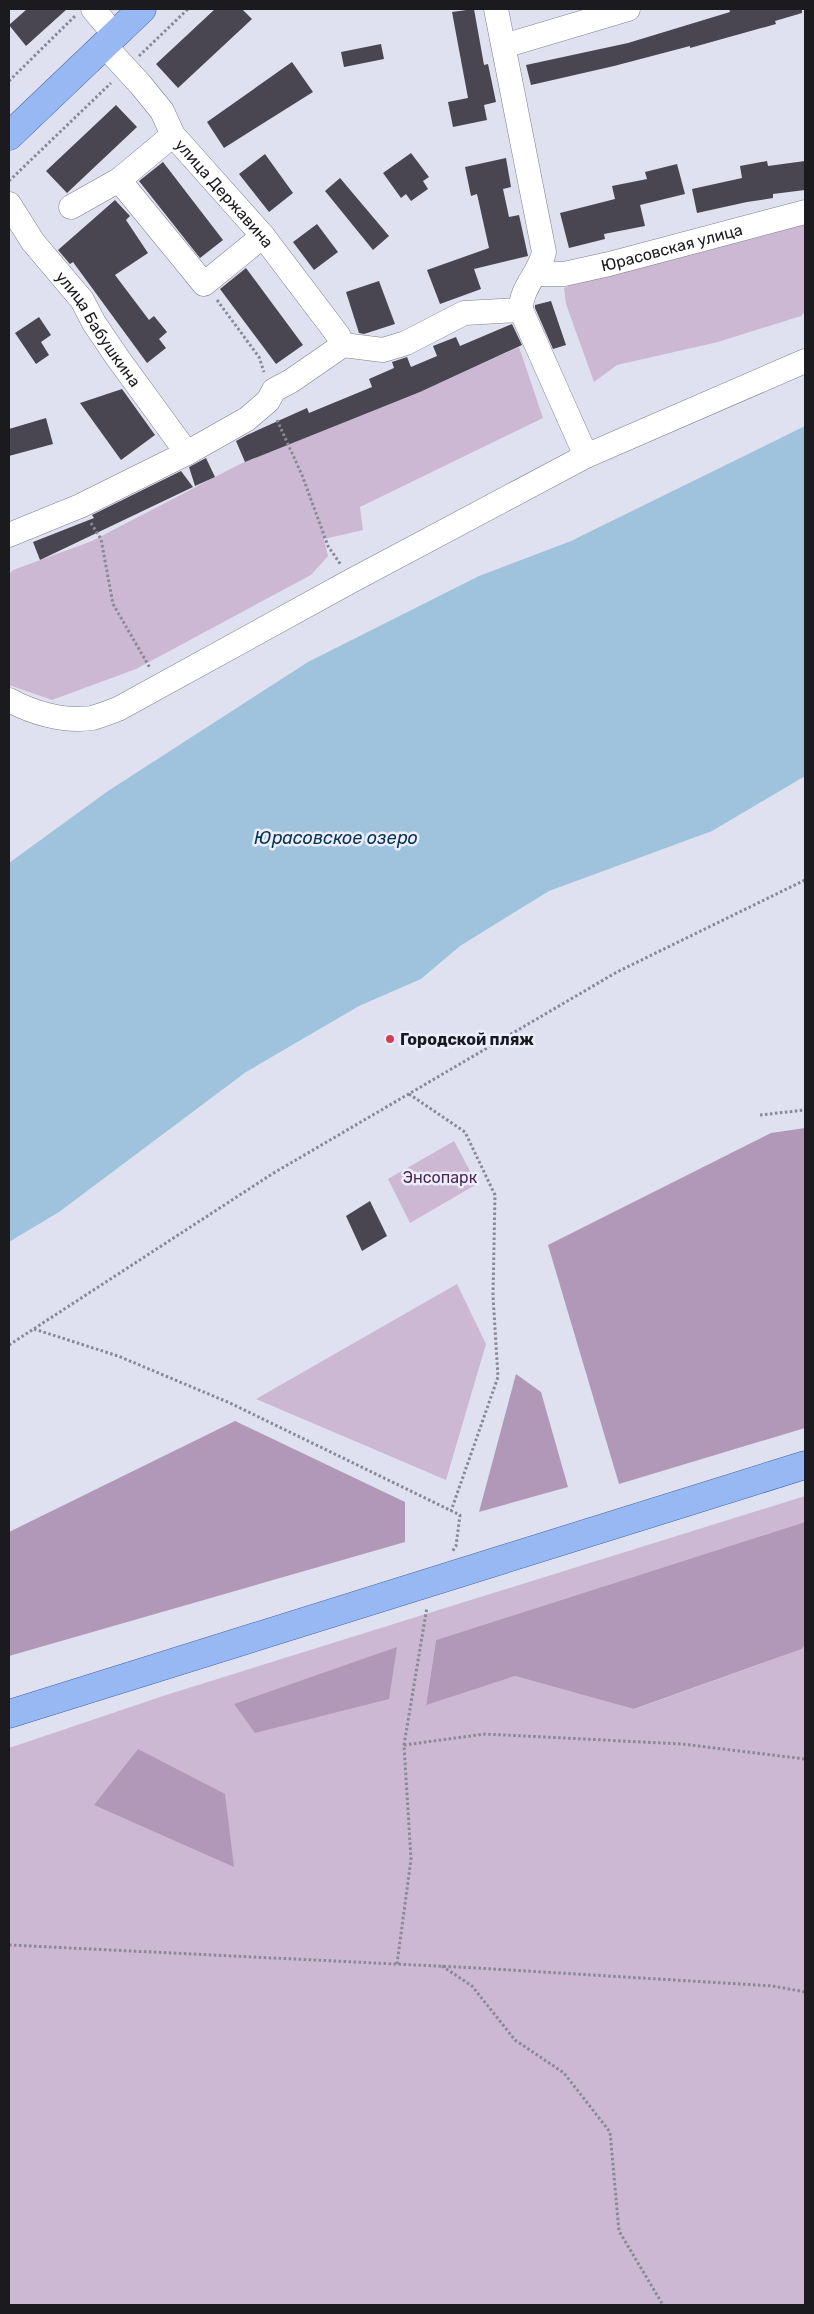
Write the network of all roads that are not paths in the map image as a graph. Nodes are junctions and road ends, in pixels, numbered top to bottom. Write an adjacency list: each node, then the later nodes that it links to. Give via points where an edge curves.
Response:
1 (142, 9): 5 (main road)
2 (496, 9): 6 (street)
3 (628, 9): 6 (street)
4 (85, 12): 5 (street, улица Державина)
5 (110, 40): 7 (main road); 8 (street, улица Державина, via 126,69 162,111)
6 (504, 46): 14 (street, via 544,252)
7 (9, 136)
8 (173, 136): 9 (street); 13 (street, улица Державина)
9 (119, 180): 11 (street); 13 (street, via 204,284)
10 (9, 204): 18 (street, улица Бабушкина, via 33,242 82,300 117,357)
11 (71, 207)
12 (805, 212): 14 (street, Юрасовская улица, via 609,264 564,274)
13 (263, 236): 16 (street, улица Державина)
14 (536, 274): 15 (street, via 521,298)
15 (521, 310): 16 (street, via 464,313 406,343 383,350); 19 (street)
16 (343, 345): 18 (street, via 271,396 247,419)
17 (805, 361): 19 (street)
18 (187, 453): 20 (street, via 80,506)
19 (586, 456): 21 (street, via 118,709 93,718 68,718 29,710)
20 (9, 535)
21 (9, 700)
22 (805, 1465): 23 (main road)
23 (9, 1714)

